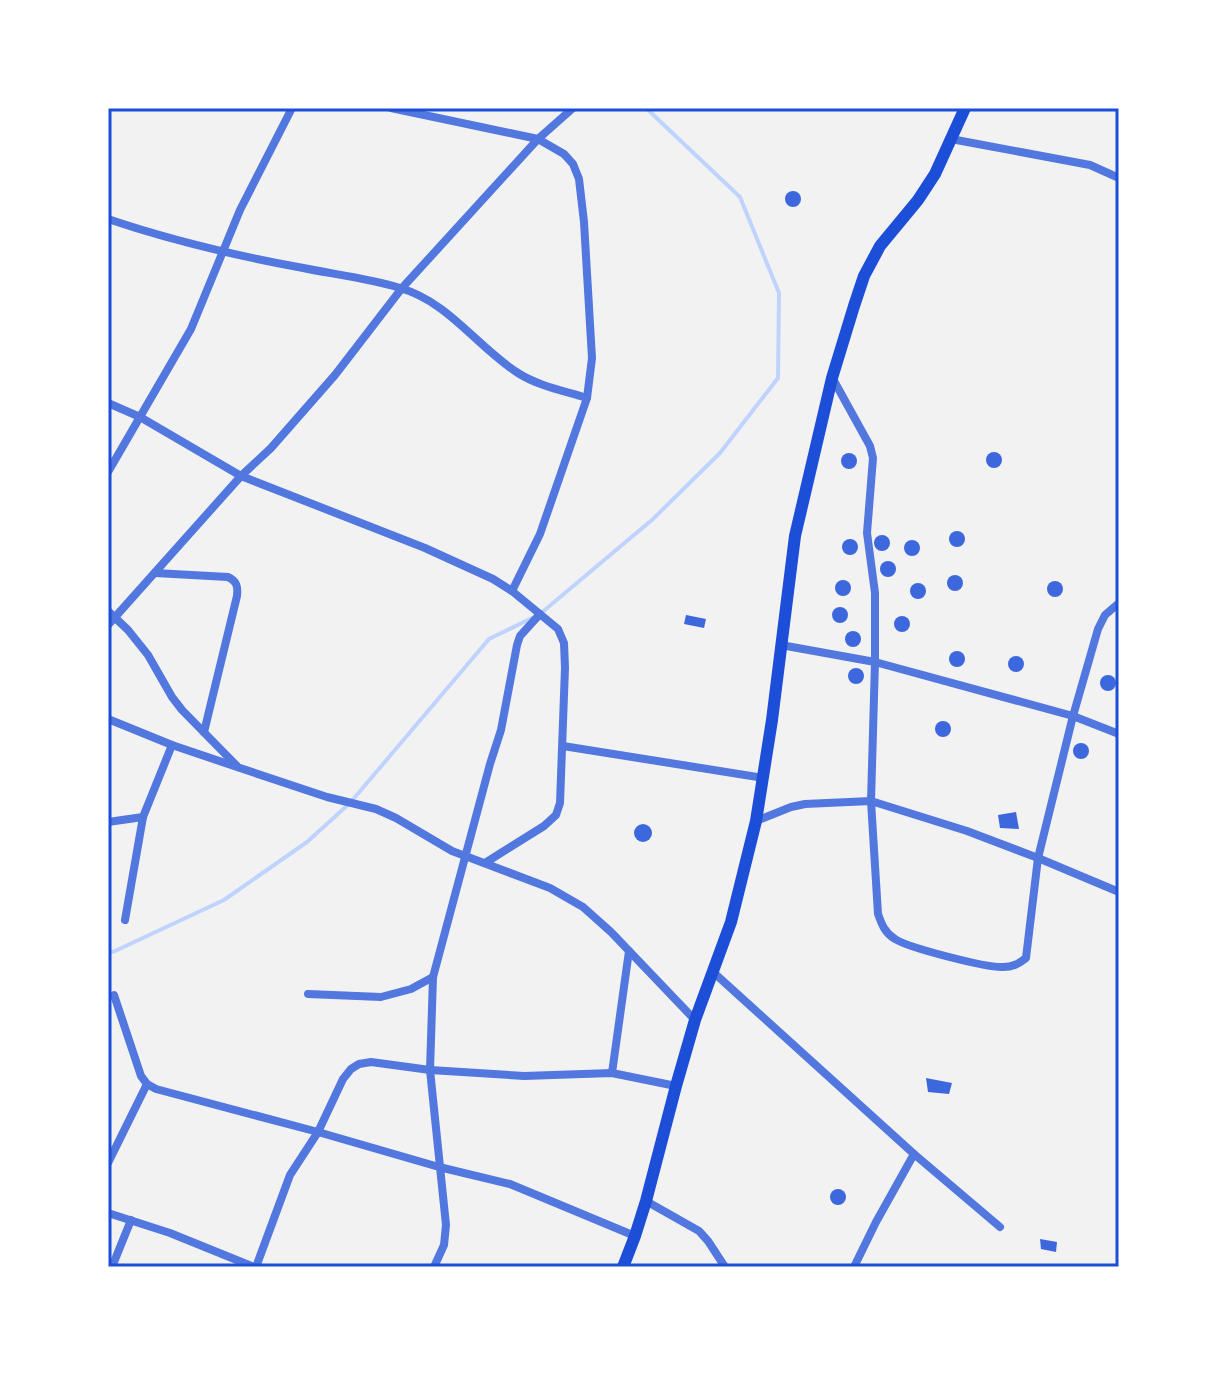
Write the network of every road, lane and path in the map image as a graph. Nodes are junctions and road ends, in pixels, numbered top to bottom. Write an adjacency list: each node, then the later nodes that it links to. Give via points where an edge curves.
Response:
1 (292, 108): 9 (street)
2 (391, 108): 5 (street)
3 (573, 108): 5 (street)
4 (965, 108): 6 (main road)
5 (538, 139): 10 (street); 12 (street, via 564,154 579,179 592,358)
6 (951, 139): 7 (street, via 1090,165); 11 (main road, via 935,174 880,246 864,276)
7 (1119, 178)
8 (108, 219): 9 (street)
9 (223, 253): 10 (street); 14 (street, via 191,329)
10 (402, 288): 12 (street, via 449,314 522,376); 16 (street, via 326,386)
11 (832, 378): 23 (main road, via 795,536); 24 (street, via 873,458 867,533 875,593)
12 (587, 398): 18 (street, via 540,534)
13 (108, 403): 14 (street)
14 (140, 417): 15 (street); 16 (street)
15 (108, 472)
16 (241, 476): 17 (street); 18 (street, via 425,548)
17 (155, 573): 20 (street); 27 (street, via 228,577 236,584)
18 (512, 591): 21 (street)
19 (1117, 607): 25 (street, via 1098,629)
20 (112, 614): 22 (street); 27 (street)
21 (540, 614): 30 (street, via 558,629 564,643); 37 (street, via 517,645 501,730)
22 (108, 625)
23 (781, 645): 24 (street); 32 (main road)
24 (875, 662): 25 (street); 33 (street)
25 (1073, 716): 28 (street); 38 (street)
26 (108, 719): 29 (street)
27 (204, 732): 31 (street)
28 (1119, 734)
29 (172, 745): 31 (street); 34 (street)
30 (563, 746): 32 (street); 39 (street, via 556,815)
31 (240, 768): 37 (street, via 376,809)
32 (764, 778): 35 (main road)
33 (871, 801): 35 (street, via 805,804); 38 (street); 38 (street, via 878,914 883,929 919,949 1000,968 1016,966 1026,958)
34 (143, 817): 36 (street); 41 (street)
35 (756, 821): 43 (main road)
36 (108, 822)
37 (465, 856): 39 (street); 44 (street)
38 (1038, 858): 40 (street)
39 (485, 863): 42 (street, via 583,907)
40 (1119, 892)
41 (125, 920)
42 (629, 951): 47 (street); 49 (street)
43 (713, 972): 47 (main road); 53 (street)
44 (433, 977): 45 (street, via 381,997); 48 (street)
45 (308, 994)
46 (114, 995): 50 (street)
47 (695, 1020): 51 (main road)
48 (430, 1070): 49 (street, via 524,1076); 52 (street, via 359,1064 343,1079); 55 (street)
49 (612, 1073): 51 (street)
50 (147, 1084): 52 (street); 54 (street)
51 (676, 1086): 56 (main road)
52 (318, 1132): 55 (street); 62 (street, via 285,1186)
53 (914, 1154): 59 (street); 66 (street)
54 (108, 1163)
55 (439, 1167): 60 (street, via 510,1184); 63 (street, via 446,1225)
56 (646, 1201): 60 (main road); 65 (street, via 699,1231)
57 (108, 1213): 58 (street)
58 (131, 1220): 61 (street); 62 (street)
59 (1000, 1227)
60 (635, 1236): 64 (main road)
61 (112, 1267)
62 (255, 1267)
63 (434, 1267)
64 (623, 1267)
65 (725, 1267)
66 (854, 1267)

